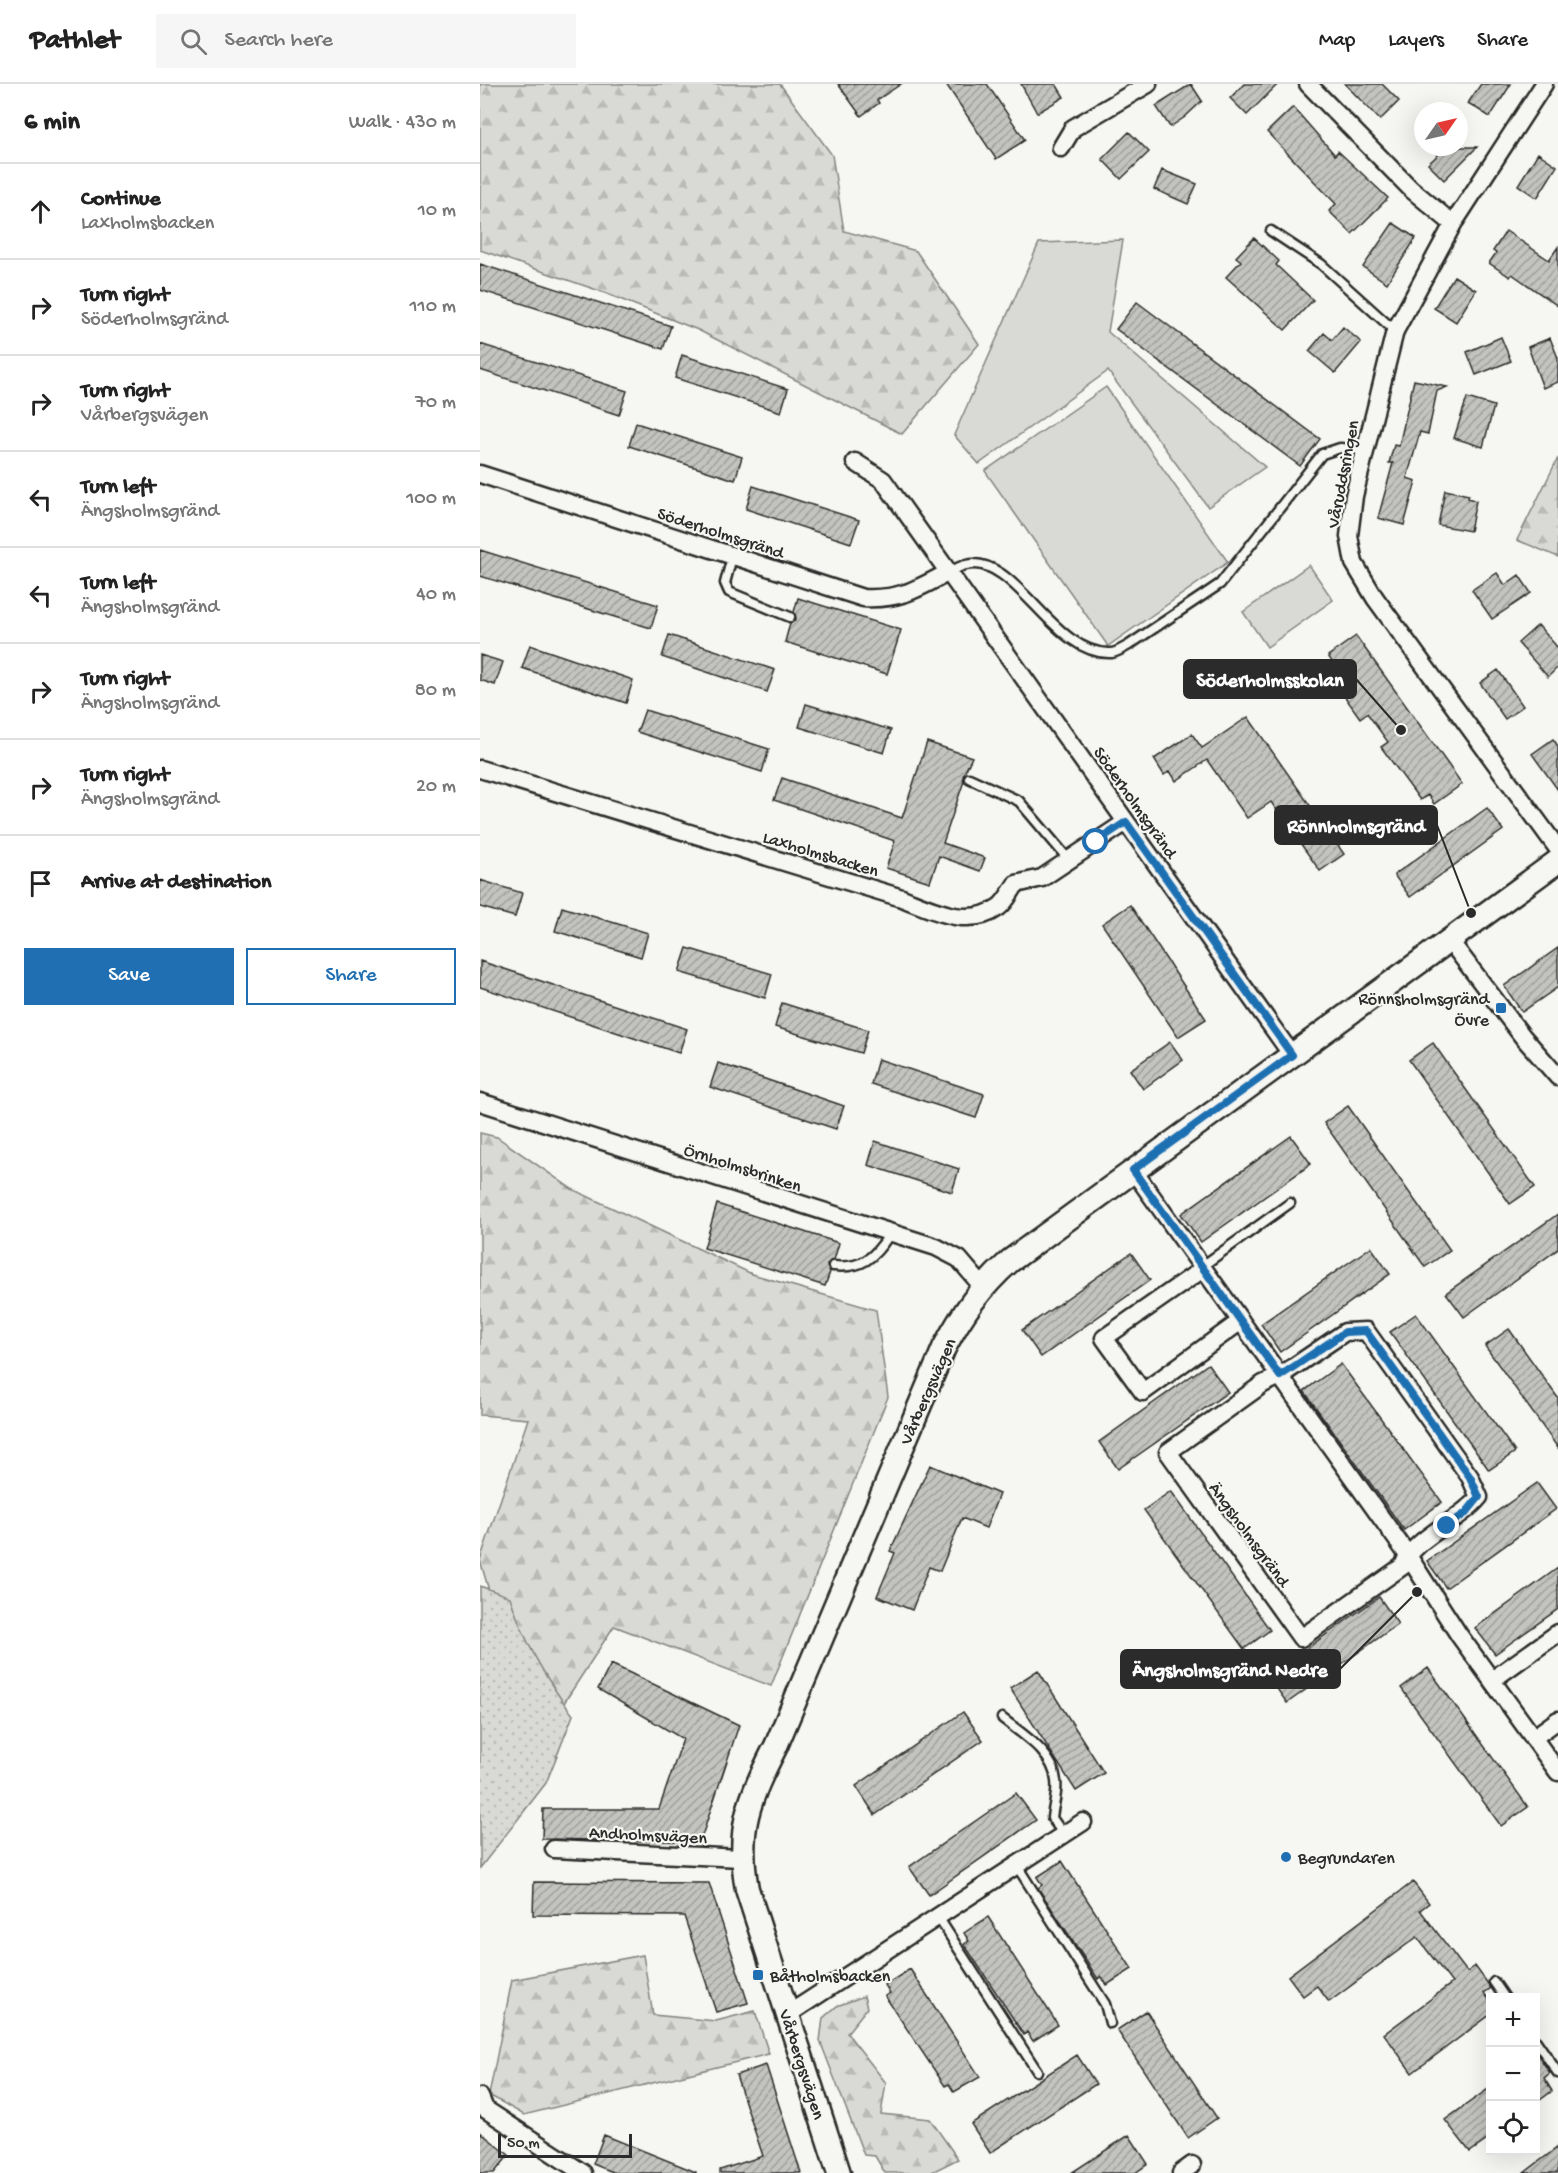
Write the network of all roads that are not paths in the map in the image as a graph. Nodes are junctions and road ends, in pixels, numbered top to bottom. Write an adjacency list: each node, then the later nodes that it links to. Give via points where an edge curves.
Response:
1 (1148, 84): 4 (street, via 1073,128)
2 (1308, 84): 5 (street, via 1411,189)
3 (1544, 84): 5 (street, Våruddsringen)
4 (1061, 148)
5 (1454, 224): 7 (street, Våruddsringen)
6 (1271, 231): 7 (lane, via 1321,264)
7 (1395, 330): 8 (street, Våruddsringen)
8 (1365, 450): 12 (lane, via 1340,448 1322,454 1220,584 1112,653 1070,638 1008,578 988,567 968,564); 17 (street, Våruddsringen, via 1349,536 1354,563 1375,598)
9 (855, 462): 12 (street, Söderholmsgränd, via 883,480)
10 (480, 474): 11 (street, Söderholmsgränd)
11 (732, 556): 12 (street, Söderholmsgränd, via 862,598 886,600); 13 (lane, via 725,583 729,592)
12 (949, 572): 16 (street, Söderholmsgränd)
13 (790, 617)
14 (480, 769): 18 (street, Laxholmsbacken, via 948,916 978,918 1001,906 1016,884 1042,878)
15 (969, 778): 18 (lane, via 1019,801)
16 (1126, 822): 18 (street, Laxholmsbacken); 21 (street, Söderholmsgränd)
17 (1558, 849)
18 (1069, 860)
19 (1558, 861): 20 (street, Vårbergsvägen)
20 (1450, 941): 21 (street, Vårbergsvägen); 22 (street)
21 (1292, 1055): 24 (street, Vårbergsvägen)
22 (1558, 1077)
23 (480, 1102): 26 (street, Örnholmsbrinken)
24 (1133, 1170): 28 (street); 29 (street, Vårbergsvägen)
25 (1290, 1203): 28 (lane)
26 (889, 1235): 27 (lane, via 877,1254 864,1264 850,1268); 29 (street, Örnholmsbrinken, via 936,1247 959,1259)
27 (833, 1266)
28 (1202, 1268): 30 (street); 30 (street, via 1104,1338 1143,1392)
29 (982, 1286): 42 (street, Vårbergsvägen, via 944,1348 761,1776 742,1834)
30 (1241, 1321): 31 (street)
31 (1280, 1376): 32 (street); 32 (street, Ängsholmsgränd, via 1345,1332 1366,1331 1470,1477 1479,1497 1466,1513); 32 (street, Ängsholmsgränd, via 1168,1452 1301,1638 1403,1566)
32 (1407, 1554): 34 (street)
33 (1558, 1633): 34 (street)
34 (1492, 1680): 37 (street)
35 (1002, 1718): 40 (lane, via 1040,1748 1050,1764 1057,1779 1052,1818)
36 (1558, 1720): 37 (street)
37 (1533, 1738): 38 (street)
38 (1558, 1772)
39 (1083, 1822): 40 (street)
40 (1064, 1835): 43 (street)
41 (554, 1849): 42 (street, Andholmsvägen)
42 (741, 1858): 47 (street, Vårbergsvägen)
43 (1017, 1866): 44 (street); 48 (lane, via 1105,2004)
44 (938, 1917): 47 (street); 50 (lane)
45 (1494, 1982): 46 (lane)
46 (1502, 1993)
47 (787, 2015): 54 (street, Vårbergsvägen)
48 (1110, 2023)
49 (1540, 2047): 51 (lane)
50 (1037, 2071)
51 (1558, 2073)
52 (480, 2097): 53 (street, via 486,2109)
53 (583, 2173)
54 (839, 2173)

